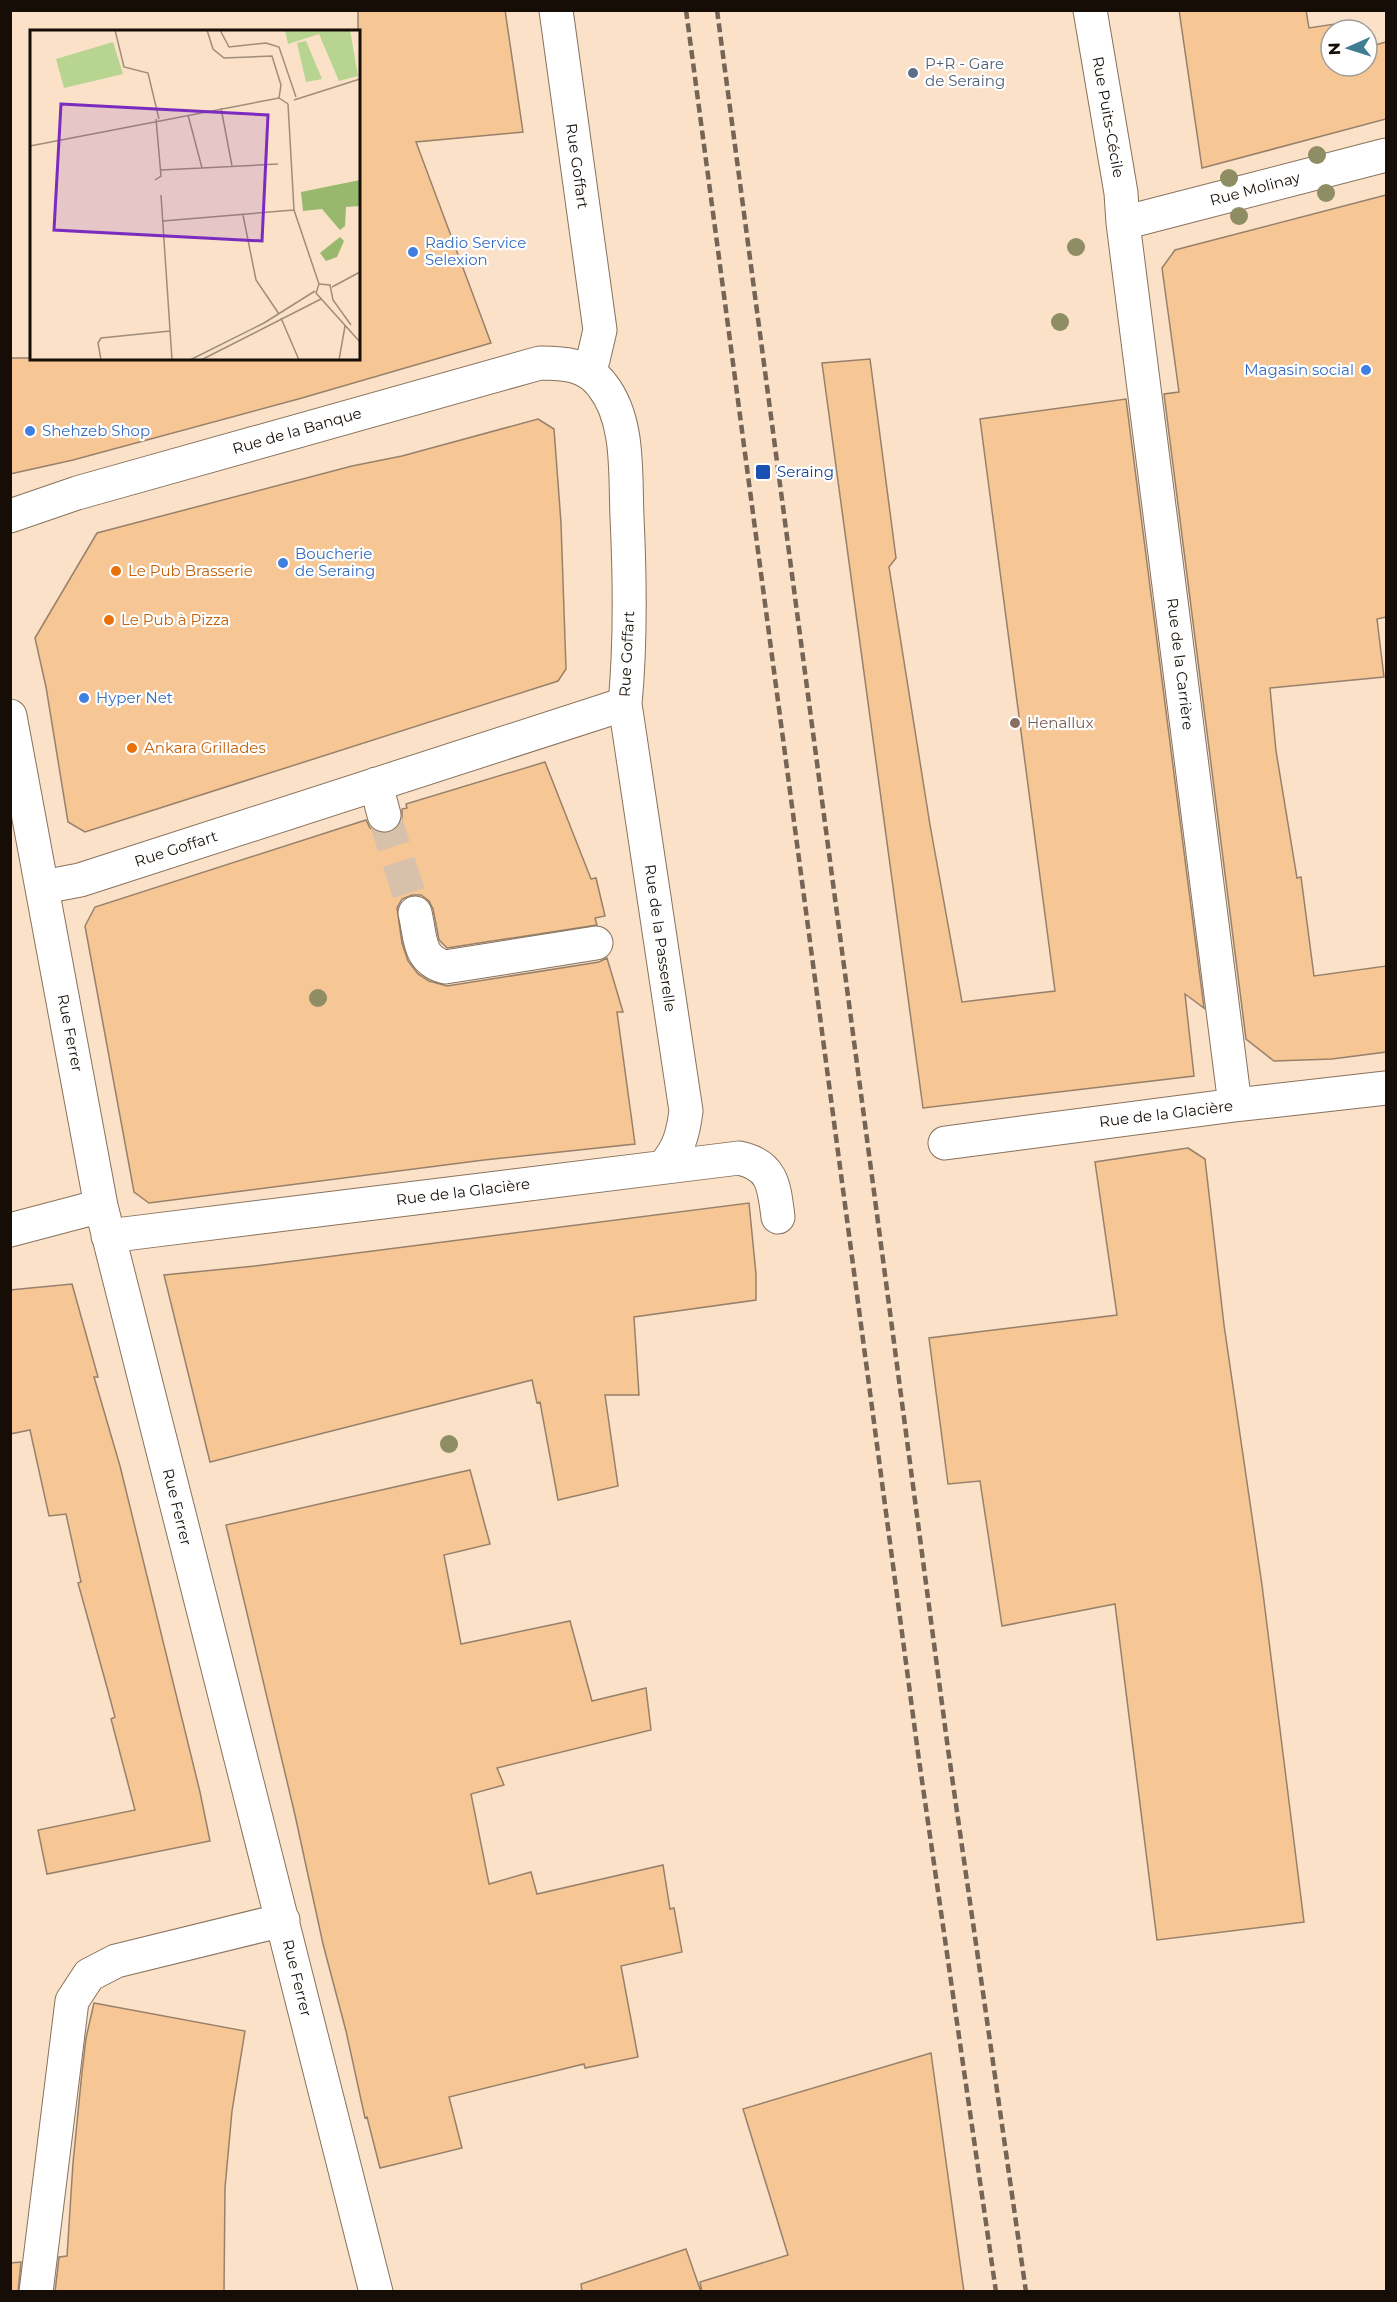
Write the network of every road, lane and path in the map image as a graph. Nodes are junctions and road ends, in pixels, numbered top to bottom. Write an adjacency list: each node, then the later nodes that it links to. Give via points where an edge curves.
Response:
1 (556, 10): 5 (street, Rue Goffart, via 600,330 593,360)
2 (1090, 10): 4 (street, Rue Puits-Cécile)
3 (1386, 155): 4 (street, Rue Molinay)
4 (1123, 223): 15 (street, Rue de la Carrière)
5 (586, 370): 6 (street, Rue de la Banque, via 565,363 519,368 76,493); 7 (street, Rue Goffart, via 601,383 612,401 624,446 630,647)
6 (10, 516)
7 (625, 704): 9 (street, Rue Goffart); 17 (street, Rue de la Passerelle, via 686,1111 676,1153)
8 (10, 716): 11 (street, Rue Ferrer)
9 (376, 784): 10 (street); 11 (street, Rue Goffart, via 80,880)
10 (384, 815)
11 (42, 887): 19 (street, Rue Ferrer)
12 (415, 913): 13 (street, via 423,950 432,963 445,967)
13 (596, 944)
14 (1386, 1088): 15 (street, Rue de la Glacière)
15 (1235, 1105): 16 (street, Rue de la Glacière)
16 (945, 1143)
17 (664, 1166): 18 (street, Rue de la Glacière, via 740,1158 756,1161 775,1191); 19 (street, Rue de la Glacière)
18 (778, 1217)
19 (104, 1221): 20 (street, Rue de la Glacière); 21 (street, Rue Ferrer)
20 (10, 1230)
21 (283, 1920): 22 (street, via 116,1961 89,1975 72,2001); 23 (street, Rue Ferrer)
22 (36, 2292)
23 (376, 2292)

